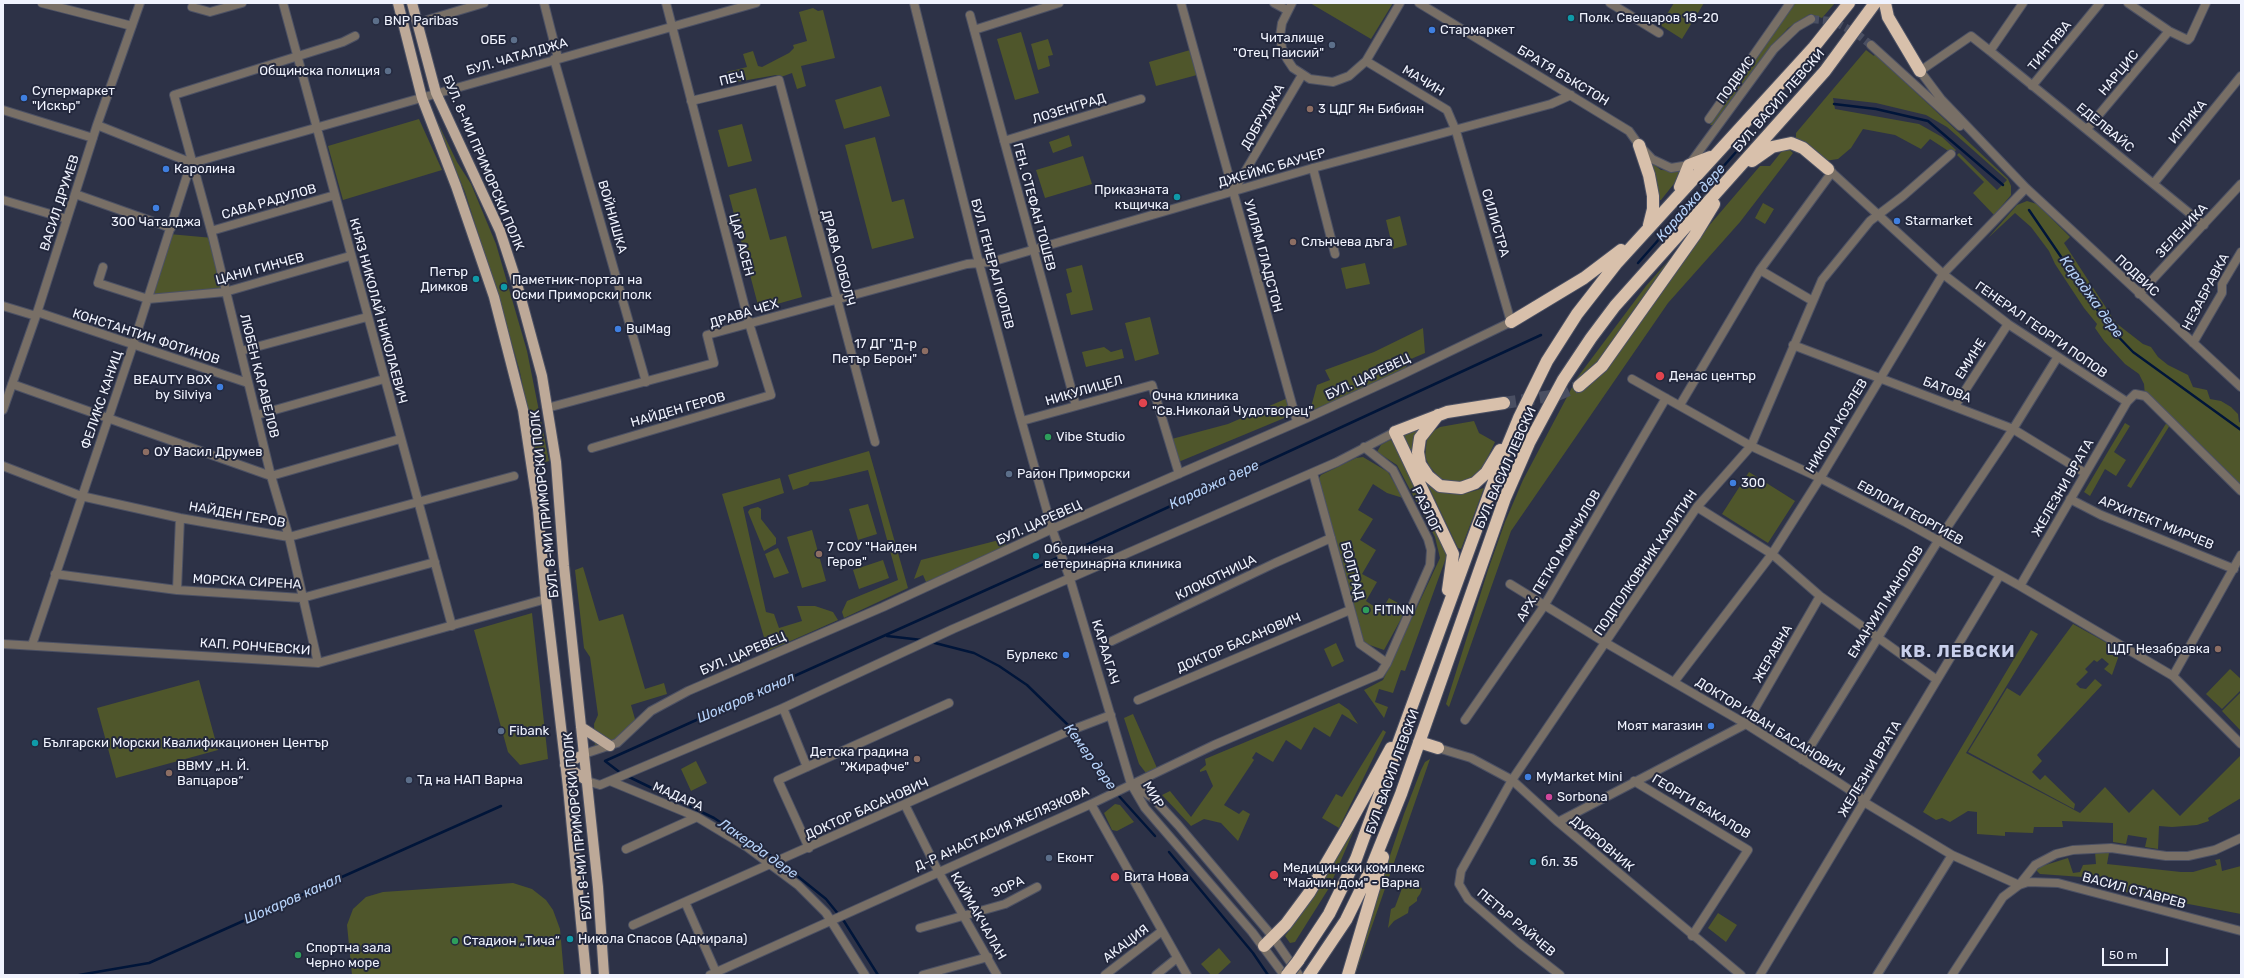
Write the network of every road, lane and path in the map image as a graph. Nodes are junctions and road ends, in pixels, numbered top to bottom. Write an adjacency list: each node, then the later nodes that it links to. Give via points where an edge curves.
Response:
1 (42, 3): 33 (street)
2 (140, 3): 33 (street, ВАСИЛ ДРУМЕВ)
3 (242, 3): 27 (street, via 210,12)
4 (283, 3): 40 (street, КНЯЗ НИКОЛАЙ НИКОЛАЕВИЧ)
5 (398, 3): 50 (main road, БУЛ. 8-МИ ПРИМОРСКИ ПОЛК)
6 (412, 3): 48 (main road, БУЛ. 8-МИ ПРИМОРСКИ ПОЛК)
7 (484, 3): 31 (street)
8 (544, 3): 41 (street, ВОЙНИШКА)
9 (666, 3): 32 (street)
10 (756, 3): 32 (street, БУЛ. ЧАТАЛДЖА)
11 (914, 3): 88 (street, БУЛ. ГЕНЕРАЛ КОЛЕВ)
12 (1059, 3): 34 (street)
13 (1181, 3): 73 (street, УИЛЯМ ГЛАДСТОН)
14 (1274, 3): 28 (street)
15 (1292, 3): 28 (street)
16 (1400, 3): 42 (street)
17 (1419, 3): 49 (street, БРАТЯ БЪКСТОН)
18 (1610, 3): 36 (street)
19 (1790, 3): 54 (street)
20 (1849, 3): 63 (highway, БУЛ. ВАСИЛ ЛЕВСКИ, via 1814,47)
21 (1875, 3): 68 (highway, БУЛ. ВАСИЛ ЛЕВСКИ, via 1825,71)
22 (1885, 3): 43 (highway, via 1888,17)
23 (2023, 3): 39 (street)
24 (2100, 3): 47 (street, ТИНТЯВА)
25 (2128, 3): 35 (street)
26 (2206, 3): 35 (street, via 2190,38 2184,40)
27 (192, 7)
28 (1287, 10): 44 (street, via 1280,36 1282,48 1287,60)
29 (970, 15): 34 (street, ГЕН. СТЕФАН ТОШЕВ)
30 (1812, 19): 65 (street, ПОДВИС, via 1797,27 1774,50)
31 (427, 20)
32 (672, 25): 41 (street, БУЛ. ЧАТАЛДЖА); 52 (street, ЦАР АСЕН)
33 (132, 26): 55 (street, ВАСИЛ ДРУМЕВ)
34 (974, 30): 60 (street, ГЕН. СТЕФАН ТОШЕВ)
35 (2169, 31): 57 (street, НАРЦИС)
36 (1659, 33)
37 (356, 36): 40 (street)
38 (1871, 45): 69 (street, ПОДВИС)
39 (1990, 51): 43 (street, ЕДЕЛВАЙС, via 1972,36); 47 (street, ЕДЕЛВАЙС)
40 (297, 56): 56 (street, КНЯЗ НИКОЛАЙ НИКОЛАЕВИЧ); 64 (street, ЛЮБЕН КАРАВЕЛОВ, via 174,95)
41 (556, 58): 48 (street, БУЛ. ЧАТАЛДЖА); 111 (street, ВОЙНИШКА, via 576,139)
42 (1366, 61): 44 (street, via 1349,76 1334,82 1318,81); 58 (street, МАЧИН, via 1447,110)
43 (1920, 71): 69 (street, ПОДВИС, via 1941,99)
44 (1302, 75): 73 (street, ДОБРУДЖА)
45 (2241, 76): 70 (street, ИГЛИКА)
46 (779, 80): 52 (street, ПЕЧ); 94 (street, ДРАВА СОБОЛЧ)
47 (2032, 86): 57 (street, ЕДЕЛВАЙС)
48 (436, 93): 50 (street, БУЛ. ЧАТАЛДЖА); 123 (main road, БУЛ. 8-МИ ПРИМОРСКИ ПОЛК, via 500,231 542,376)
49 (1571, 95): 58 (street, ДЖЕЙМС БАУЧЕР, via 1552,104); 61 (street, БРАТЯ БЪКСТОН, via 1629,131)
50 (422, 98): 56 (street, БУЛ. ЧАТАЛДЖА); 167 (main road, БУЛ. 8-МИ ПРИМОРСКИ ПОЛК, via 476,242 509,349 533,466)
51 (1141, 99): 60 (street, ЛОЗЕНГРАД)
52 (691, 101): 101 (street, ЦАР АСЕН)
53 (3, 110): 59 (street)
54 (1709, 119)
55 (97, 125): 59 (street, ВАСИЛ ДРУМЕВ); 64 (street)
56 (317, 128): 64 (street, БУЛ. ЧАТАЛДЖА); 75 (street, КНЯЗ НИКОЛАЙ НИКОЛАЕВИЧ)
57 (2087, 129): 70 (street, ЕДЕЛВАЙС)
58 (1456, 131): 66 (street, ДЖЕЙМС БАУЧЕР); 100 (street, СИЛИСТРА)
59 (93, 138): 74 (street, ВАСИЛ ДРУМЕВ)
60 (1004, 142): 84 (street, ГЕН. СТЕФАН ТОШЕВ)
61 (1639, 145): 65 (street, БРАТЯ БЪКСТОН, via 1652,159 1666,167); 83 (highway, via 1653,196 1653,209)
62 (1951, 154): 78 (street, ПОДПОЛКОВНИК КАЛИТИН)
63 (1715, 155): 65 (highway); 76 (highway, БУЛ. ВАСИЛ ЛЕВСКИ)
64 (192, 163): 81 (street, ФЕЛИКС КАНИЦ); 82 (street, ЛЮБЕН КАРАВЕЛОВ)
65 (1690, 165): 76 (highway)
66 (1313, 168): 73 (street, ДЖЕЙМС БАУЧЕР); 86 (street)
67 (1830, 170): 68 (highway, via 1799,146 1785,143 1772,147); 78 (street, ГЕНЕРАЛ ГЕОРГИ ПОПОВ); 90 (street)
68 (1731, 176): 114 (highway, via 1695,235 1602,366 1596,374); 191 (highway, БУЛ. ВАСИЛ ЛЕВСКИ, via 1601,324 1541,419 1505,498)
69 (2018, 180): 72 (street, ПОДВИС)
70 (2154, 183): 80 (street, ЕДЕЛВАЙС)
71 (2241, 184): 80 (street, ЗЕЛЕНИКА)
72 (2023, 191): 91 (street, НИКОЛА КОЗЛЕВ); 93 (street, ПОДВИС)
73 (1233, 192): 84 (street, ДЖЕЙМС БАУЧЕР); 130 (street, УИЛЯМ ГЛАДСТОН)
74 (75, 194): 79 (street, ВАСИЛ ДРУМЕВ); 81 (street)
75 (335, 195): 82 (street, САВА РАДУЛОВ); 87 (street, КНЯЗ НИКОЛАЙ НИКОЛАЕВИЧ)
76 (1676, 197): 83 (highway, БУЛ. ВАСИЛ ЛЕВСКИ)
77 (3, 200): 79 (street)
78 (1879, 215): 91 (street, ГЕНЕРАЛ ГЕОРГИ ПОПОВ); 96 (street, ПОДПОЛКОВНИК КАЛИТИН, via 1870,221 1825,275)
79 (67, 219): 98 (street, ВАСИЛ ДРУМЕВ)
80 (2204, 225): 93 (street, ЗЕЛЕНИКА)
81 (171, 228): 95 (street, ФЕЛИКС КАНИЦ)
82 (211, 231): 92 (street, ЛЮБЕН КАРАВЕЛОВ)
83 (1644, 232): 100 (highway, via 1584,278); 127 (highway, БУЛ. ВАСИЛ ЛЕВСКИ, via 1602,280 1566,330)
84 (1033, 250): 88 (street, ДЖЕЙМС БАУЧЕР); 120 (street, ГЕН. СТЕФАН ТОШЕВ)
85 (2241, 252): 103 (street, НЕЗАБРАВКА, via 2222,284 2222,293)
86 (1335, 254)
87 (350, 256): 92 (street, ЦАНИ ГИНЧЕВ); 99 (street, КНЯЗ НИКОЛАЙ НИКОЛАЕВИЧ)
88 (979, 263): 94 (street, ДРАВА ЧЕХ); 129 (street, БУЛ. ГЕНЕРАЛ КОЛЕВ)
89 (102, 267): 95 (street, ЦАНИ ГИНЧЕВ, via 98,283)
90 (1760, 270): 96 (street); 121 (street)
91 (1943, 274): 102 (street, ГЕНЕРАЛ ГЕОРГИ ПОПОВ); 108 (street, НИКОЛА КОЗЛЕВ)
92 (224, 292): 95 (street, ЦАНИ ГИНЧЕВ); 106 (street, ЛЮБЕН КАРАВЕЛОВ)
93 (2139, 294): 103 (street, ПОДВИС)
94 (837, 299): 101 (street, ДРАВА ЧЕХ); 134 (street, ДРАВА СОБОЛЧ)
95 (148, 300): 104 (street, ФЕЛИКС КАНИЦ)
96 (1811, 300): 105 (street, ПОДПОЛКОВНИК КАЛИТИН)
97 (3, 306): 98 (street, КОНСТАНТИН ФОТИНОВ)
98 (36, 314): 104 (street, КОНСТАНТИН ФОТИНОВ); 113 (street, ВАСИЛ ДРУМЕВ)
99 (367, 317): 106 (street); 109 (street, КНЯЗ НИКОЛАЙ НИКОЛАЕВИЧ)
100 (1511, 322): 130 (street, БУЛ. ЦАРЕВЕЦ)
101 (749, 323): 111 (street, ДРАВА ЧЕХ, via 707,336 714,362); 116 (street, ЦАР АСЕН)
102 (2008, 324): 107 (street, ГЕНЕРАЛ ГЕОРГИ ПОПОВ); 122 (street, ЕМИНЕ)
103 (2193, 343): 115 (street, ПОДВИС)
104 (133, 345): 112 (street, КОНСТАНТИН ФОТИНОВ); 128 (street, ФЕЛИКС КАНИЦ)
105 (1793, 345): 108 (street, БАТОВА); 135 (street, ПОДПОЛКОВНИК КАЛИТИН)
106 (241, 351): 112 (street, ЛЮБЕН КАРАВЕЛОВ)
107 (2057, 358): 118 (street, ГЕНЕРАЛ ГЕОРГИ ПОПОВ); 131 (street, ЕМАНУИЛ МАНОЛОВ)
108 (1880, 378): 122 (street, БАТОВА); 144 (street, НИКОЛА КОЗЛЕВ)
109 (384, 379): 126 (street); 133 (street, КНЯЗ НИКОЛАЙ НИКОЛАЕВИЧ)
110 (1632, 379): 117 (street, ЕВЛОГИ ГЕОРГИЕВ)
111 (646, 382): 123 (street, ДРАВА ЧЕХ)
112 (248, 383): 126 (street, ЛЮБЕН КАРАВЕЛОВ)
113 (12, 384): 124 (street, ВАСИЛ ДРУМЕВ); 128 (street)
114 (1578, 386)
115 (2241, 387)
116 (771, 395): 137 (street, НАЙДЕН ГЕРОВ)
117 (1666, 398): 121 (street, ЕВЛОГИ ГЕОРГИЕВ); 168 (street, АРХ. ПЕТКО МОМЧИЛОВ)
118 (2127, 402): 140 (street, ЖЕЛЕЗНИ ВРАТА); 145 (street, via 2135,394 2145,396)
119 (1504, 403): 125 (highway)
120 (1076, 406): 129 (street, НИКУЛИЦЕЛ); 141 (street, НИКУЛИЦЕЛ, via 1152,385)
121 (1680, 406): 135 (street, ЕВЛОГИ ГЕОРГИЕВ)
122 (1955, 406): 131 (street, БАТОВА)
123 (547, 408): 190 (main road, БУЛ. 8-МИ ПРИМОРСКИ ПОЛК, via 556,462)
124 (3, 410)
125 (1439, 414): 127 (highway, via 1420,438 1418,458 1428,476 1435,482 1454,488 1468,486 1482,477); 132 (highway)
126 (257, 415): 142 (street, ЛЮБЕН КАРАВЕЛОВ)
127 (1519, 418): 170 (highway, БУЛ. ВАСИЛ ЛЕВСКИ)
128 (108, 419): 142 (street); 146 (street, ФЕЛИКС КАНИЦ)
129 (1022, 420): 151 (street, БУЛ. ГЕНЕРАЛ КОЛЕВ)
130 (1297, 422): 141 (street, БУЛ. ЦАРЕВЕЦ)
131 (2013, 429): 140 (street, БАТОВА); 154 (street, ЕМАНУИЛ МАНОЛОВ)
132 (1395, 432): 136 (street); 170 (highway, via 1454,554)
133 (400, 439): 142 (street); 148 (street, КНЯЗ НИКОЛАЙ НИКОЛАЕВИЧ)
134 (875, 442)
135 (1751, 446): 144 (street, ЕВЛОГИ ГЕОРГИЕВ); 149 (street, ПОДПОЛКОВНИК КАЛИТИН)
136 (1364, 447): 139 (street); 177 (street, РАЗЛОГ, via 1393,470 1428,539 1431,550 1430,565)
137 (592, 448)
138 (3, 466): 146 (street, НАЙДЕН ГЕРОВ)
139 (1312, 473): 153 (street, БОЛГРАД); 161 (street)
140 (2085, 473): 147 (street, ЖЕЛЕЗНИ ВРАТА)
141 (1179, 474): 151 (street, БУЛ. ЦАРЕВЕЦ)
142 (271, 476): 152 (street, ЛЮБЕН КАРАВЕЛОВ)
143 (514, 476): 148 (street, НАЙДЕН ГЕРОВ)
144 (1820, 478): 154 (street, ЕВЛОГИ ГЕОРГИЕВ); 155 (street, НИКОЛА КОЗЛЕВ)
145 (2241, 491)
146 (81, 496): 150 (street, НАЙДЕН ГЕРОВ); 159 (street, ФЕЛИКС КАНИЦ)
147 (2070, 499): 158 (street, АРХИТЕКТ МИРЧЕВ, via 2101,515); 163 (street, ЖЕЛЕЗНИ ВРАТА)
148 (418, 502): 152 (street, НАЙДЕН ГЕРОВ); 157 (street, КНЯЗ НИКОЛАЙ НИКОЛАЕВИЧ)
149 (1697, 507): 155 (street); 174 (street, ПОДПОЛКОВНИК КАЛИТИН)
150 (180, 518): 152 (street, НАЙДЕН ГЕРОВ); 164 (street)
151 (1052, 529): 161 (street, КАРААГАЧ); 193 (street, БУЛ. ЦАРЕВЕЦ, via 883,607 683,693 651,711 624,738)
152 (289, 537): 166 (street, ЛЮБЕН КАРАВЕЛОВ)
153 (1330, 538): 169 (street, БОЛГРАД); 173 (street, КЛОКОТНИЦА)
154 (1938, 541): 160 (street, ЕВЛОГИ ГЕОРГИЕВ); 172 (street, ЕМАНУИЛ МАНОЛОВ)
155 (1772, 554): 165 (street); 182 (street, НИКОЛА КОЗЛЕВ)
156 (2241, 555): 158 (street)
157 (435, 562): 166 (street, МОРСКА СИРЕНА); 171 (street, КНЯЗ НИКОЛАЙ НИКОЛАЕВИЧ)
158 (2234, 568): 179 (street)
159 (55, 574): 164 (street, МОРСКА СИРЕНА); 176 (street, ФЕЛИКС КАНИЦ)
160 (2000, 576): 163 (street, ЕВЛОГИ ГЕОРГИЕВ); 181 (street, ЖЕЛЕЗНИ ВРАТА)
161 (1070, 579): 185 (street); 187 (street, КАРААГАЧ)
162 (1510, 584): 168 (street, ДОКТОР ИВАН БАСАНОВИЧ)
163 (2020, 586): 179 (street, ЕВЛОГИ ГЕОРГИЕВ)
164 (177, 590): 166 (street, МОРСКА СИРЕНА)
165 (1820, 596): 172 (street); 189 (street, ЖЕРАВНА)
166 (302, 598): 178 (street, ЛЮБЕН КАРАВЕЛОВ)
167 (546, 599): 171 (street, КАП. РОНЧЕВСКИ); 197 (main road, БУЛ. 8-МИ ПРИМОРСКИ ПОЛК)
168 (1544, 606): 174 (street, ДОКТОР ИВАН БАСАНОВИЧ); 188 (street, АРХ. ПЕТКО МОМЧИЛОВ)
169 (1350, 610): 177 (street, БОЛГРАД, via 1360,644); 183 (street, ДОКТОР БАСАНОВИЧ)
170 (1441, 624): 186 (highway, БУЛ. ВАСИЛ ЛЕВСКИ)
171 (452, 626): 178 (street, КАП. РОНЧЕВСКИ)
172 (1878, 638): 181 (street); 196 (street, ЕМАНУИЛ МАНОЛОВ)
173 (1112, 641)
174 (1606, 643): 182 (street, ДОКТОР ИВАН БАСАНОВИЧ); 200 (street, ПОДПОЛКОВНИК КАЛИТИН)
175 (3, 644): 176 (street, КАП. РОНЧЕВСКИ)
176 (32, 645): 178 (street, КАП. РОНЧЕВСКИ)
177 (1387, 662): 180 (street, РАЗЛОГ, via 1380,674)
178 (318, 663)
179 (2173, 676): 192 (street, ЕВЛОГИ ГЕОРГИЕВ)
180 (1371, 679): 203 (street, Д-Р АНАСТАСИЯ ЖЕЛЯЗКОВА, via 1238,734)
181 (1937, 680): 205 (street, ЖЕЛЕЗНИ ВРАТА)
182 (1674, 682): 189 (street, ДОКТОР ИВАН БАСАНОВИЧ)
183 (1138, 700)
184 (949, 703): 198 (street)
185 (783, 708): 198 (street); 199 (street)
186 (1410, 712): 226 (highway, via 1319,877 1298,908); 239 (highway, БУЛ. ВАСИЛ ЛЕВСКИ, bridge, via 1356,859 1329,914)
187 (1111, 715): 203 (street, КАРААГАЧ); 207 (street, ДОКТОР БАСАНОВИЧ)
188 (1465, 720)
189 (1746, 724): 196 (street, ДОКТОР ИВАН БАСАНОВИЧ); 201 (street)
190 (581, 727): 193 (main road); 195 (main road, БУЛ. 8-МИ ПРИМОРСКИ ПОЛК)
191 (1419, 742): 194 (highway); 204 (highway, БУЛ. ВАСИЛ ЛЕВСКИ)
192 (2241, 744)
193 (610, 746): 195 (street, БУЛ. ЦАРЕВЕЦ)
194 (1438, 748): 200 (street, ДУБРОВНИК, via 1471,758)
195 (584, 754): 197 (main road); 202 (main road, БУЛ. 8-МИ ПРИМОРСКИ ПОЛК)
196 (1802, 760): 205 (street, ДОКТОР ИВАН БАСАНОВИЧ, via 1859,796)
197 (565, 765): 202 (main road); 231 (main road, БУЛ. 8-МИ ПРИМОРСКИ ПОЛК)
198 (807, 767): 211 (street, via 778,780)
199 (613, 779): 202 (street, via 600,785); 208 (street, МАДАРА)
200 (1512, 780): 209 (street, ДУБРОВНИК); 243 (street, ПЕТЪР РАЙЧЕВ, via 1461,872 1459,884 1468,899)
201 (1634, 781): 209 (street); 225 (street, ГЕОРГИ БАКАЛОВ, via 1748,850)
202 (587, 782): 232 (main road, БУЛ. 8-МИ ПРИМОРСКИ ПОЛК)
203 (1132, 784): 206 (street, Д-Р АНАСТАСИЯ ЖЕЛЯЗКОВА); 226 (street, МИР, via 1154,799); 227 (street, МИР, via 1145,808)
204 (1401, 794): 241 (highway, БУЛ. ВАСИЛ ЛЕВСКИ, via 1355,904); 242 (highway)
205 (1864, 802): 213 (street, ДОКТОР ИВАН БАСАНОВИЧ); 245 (street, ЖЕЛЕЗНИ ВРАТА)
206 (1091, 804): 215 (street, Д-Р АНАСТАСИЯ ЖЕЛЯЗКОВА); 223 (street)
207 (905, 805): 211 (street, ДОКТОР БАСАНОВИЧ); 215 (street, КАЙМАКЧАЛАН)
208 (696, 817): 212 (street); 214 (street, МАДАРА)
209 (1558, 822): 225 (street, ДУБРОВНИК)
210 (2241, 838): 216 (street, via 2224,847 2188,856 2166,856 2111,848 2073,850 2056,854 2035,865)
211 (809, 848): 214 (street, ДОКТОР БАСАНОВИЧ)
212 (626, 849)
213 (1952, 855): 216 (street, ДОКТОР ИВАН БАСАНОВИЧ); 246 (street)
214 (773, 863): 218 (street, ДОКТОР БАСАНОВИЧ); 220 (street, МАДАРА)
215 (938, 871): 219 (street, КАЙМАКЧАЛАН); 220 (street, Д-Р АНАСТАСИЯ ЖЕЛЯЗКОВА)
216 (2019, 885): 224 (street, ВАСИЛ СТАВРЕВ, via 2028,882 2058,883); 247 (street, via 2003,897 1994,908)
217 (1037, 887): 219 (street, ЗОРА, via 1005,904)
218 (685, 902): 221 (street, ДОКТОР БАСАНОВИЧ); 230 (street)
219 (964, 915): 222 (street, ЗОРА); 228 (street, КАЙМАКЧАЛАН)
220 (832, 920): 230 (street, Д-Р АНАСТАСИЯ ЖЕЛЯЗКОВА); 233 (street, МАДАРА)
221 (633, 925)
222 (920, 928)
223 (1162, 931): 229 (street); 236 (street, АКАЦИЯ)
224 (2241, 931)
225 (1692, 936): 244 (street, ДУБРОВНИК)
226 (1273, 937): 227 (highway); 240 (street, МИР)
227 (1264, 946): 239 (street, МИР)
228 (988, 957): 234 (street); 235 (street, КАЙМАКЧАЛАН)
229 (1177, 958): 237 (street); 238 (street)
230 (713, 974)
231 (586, 975)
232 (604, 975)
233 (865, 975)
234 (923, 975)
235 (997, 975)
236 (1105, 975)
237 (1156, 975)
238 (1187, 975)
239 (1286, 975)
240 (1299, 975)
241 (1309, 975)
242 (1348, 975)
243 (1560, 975)
244 (1741, 975)
245 (1760, 975)
246 (1877, 975)
247 (1952, 975)

